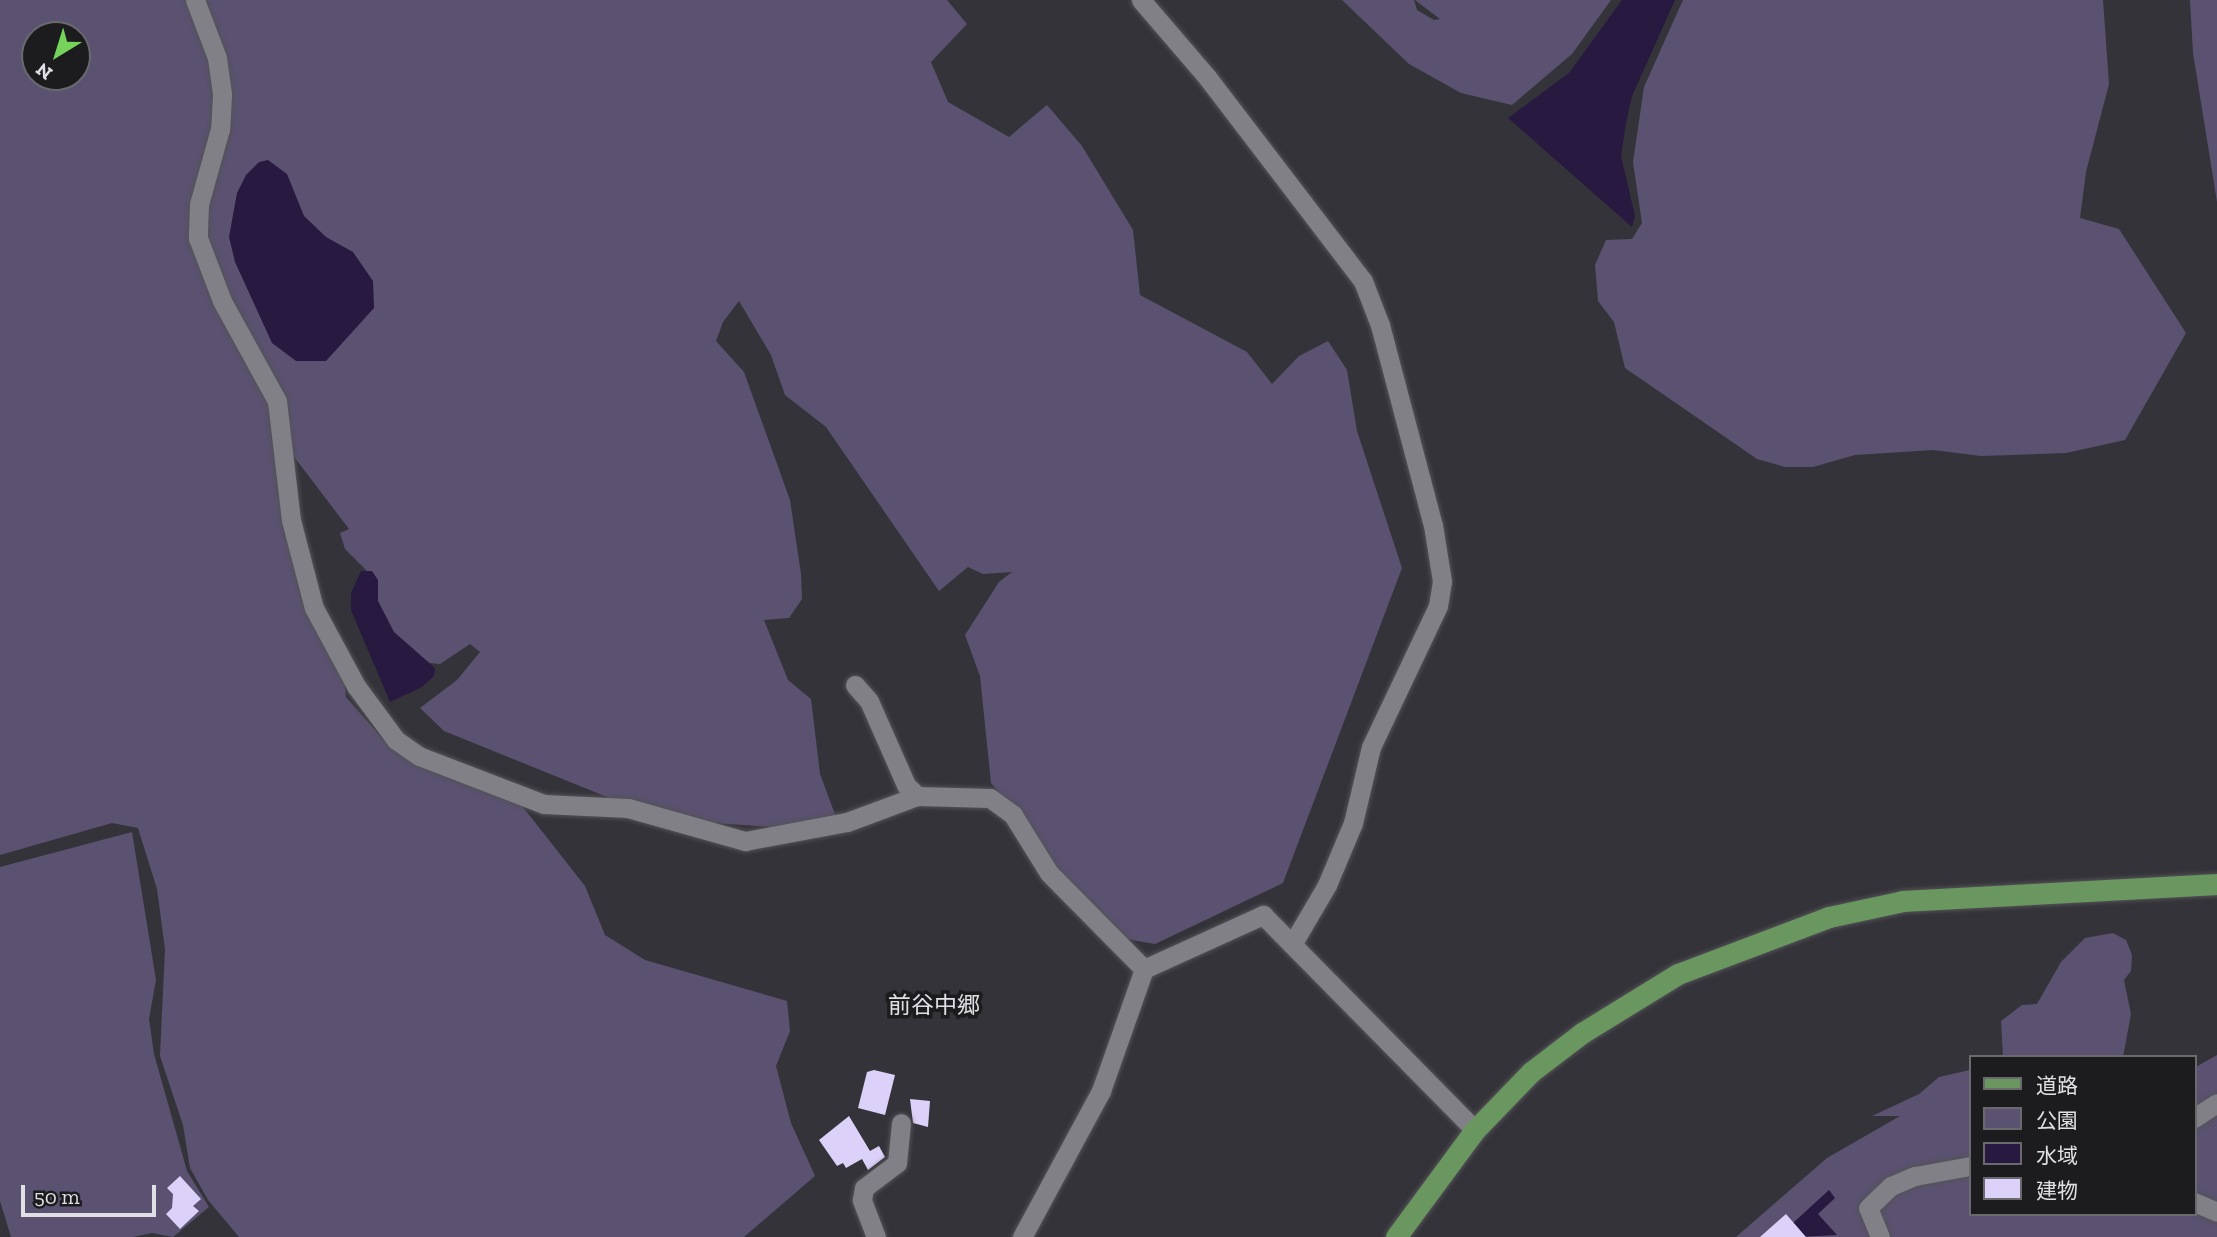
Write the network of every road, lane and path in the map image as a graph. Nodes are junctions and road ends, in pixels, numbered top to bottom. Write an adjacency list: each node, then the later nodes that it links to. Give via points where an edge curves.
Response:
1 (195, 0): 4 (street, via 217,58 222,95 220,129 199,204 198,238 222,302 281,416 291,520 314,608 356,687 396,740 419,756 544,804 628,808 745,841 847,822)
2 (1141, 0): 6 (street, via 1216,88 1363,281 1380,324 1433,525 1441,581 1438,606 1371,747 1348,836)
3 (855, 685): 4 (street, via 869,701 906,785)
4 (917, 796): 7 (street, via 978,795 1002,805 1026,832 1049,873)
5 (2217, 884): 11 (main road, via 1903,901 1803,925 1678,974 1582,1033 1531,1072)
6 (1293, 943): 7 (street, via 1264,915); 11 (street)
7 (1144, 969): 16 (street, via 1101,1091)
8 (2217, 1103): 9 (street)
9 (2196, 1117)
10 (901, 1123): 15 (street, via 897,1163 864,1188 862,1200)
11 (1475, 1130): 17 (main road)
12 (1968, 1166): 18 (street, via 1915,1176 1884,1191 1868,1208)
13 (2196, 1203): 14 (street)
14 (2217, 1212)
15 (876, 1237)
16 (1022, 1237)
17 (1396, 1237)
18 (1880, 1237)

